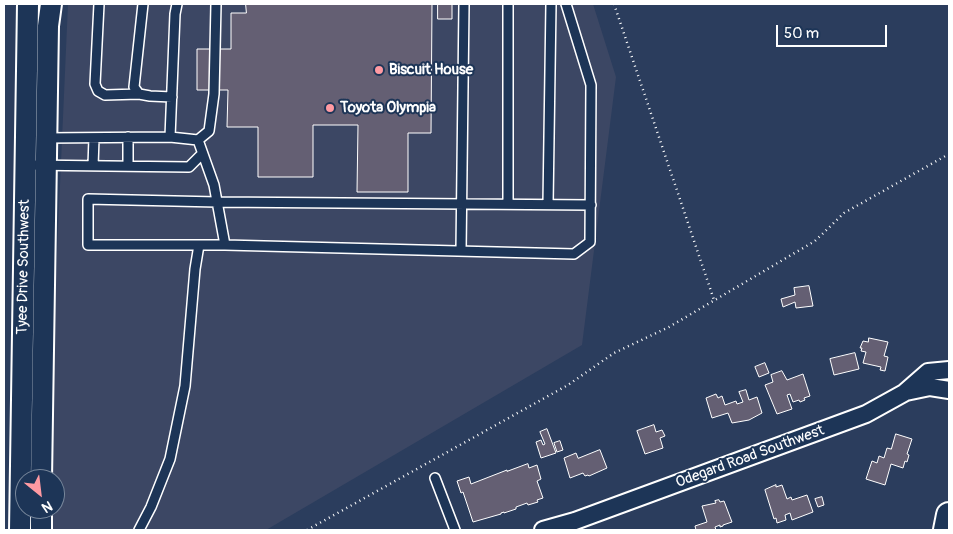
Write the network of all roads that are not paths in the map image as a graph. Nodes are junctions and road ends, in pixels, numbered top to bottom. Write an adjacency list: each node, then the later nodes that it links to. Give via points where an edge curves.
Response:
1 (28, 4): 13 (street, Tyee Drive Southwest)
2 (51, 4): 16 (street, Tyee Drive Southwest)
3 (99, 4): 11 (lane, via 95,84 98,91 105,95)
4 (143, 4): 11 (lane, via 134,87)
5 (177, 4): 12 (lane)
6 (216, 4): 18 (lane, via 213,103 209,131)
7 (464, 4): 25 (lane)
8 (508, 4): 26 (lane)
9 (551, 4): 27 (lane)
10 (566, 4): 28 (lane, via 592,85)
11 (139, 94): 12 (lane)
12 (172, 97): 15 (lane)
13 (26, 137): 16 (lane); 20 (street, Tyee Drive Southwest)
14 (128, 137): 15 (lane); 17 (lane); 23 (lane)
15 (170, 137): 18 (lane)
16 (47, 138): 17 (lane); 21 (street, Tyee Drive Southwest)
17 (94, 138): 22 (lane)
18 (198, 140): 19 (lane)
19 (202, 154): 23 (lane, via 189,167); 24 (lane)
20 (26, 165): 21 (lane); 39 (street, Tyee Drive Southwest)
21 (46, 165): 22 (lane); 35 (street, Tyee Drive Southwest)
22 (93, 166): 23 (lane)
23 (128, 166)
24 (217, 202): 25 (lane); 29 (lane, via 88,199 88,245); 30 (lane)
25 (461, 204): 26 (lane); 31 (lane)
26 (508, 204): 27 (lane)
27 (548, 204): 28 (lane)
28 (591, 205): 31 (lane, via 590,242 574,254)
29 (199, 245): 30 (lane); 40 (lane, via 184,386 170,459)
30 (225, 245): 31 (lane)
31 (461, 251)
32 (949, 370): 34 (street, Odegard Road Southwest, via 928,372)
33 (949, 390): 34 (street, via 930,387)
34 (904, 392): 38 (street, Odegard Road Southwest, via 866,414)
35 (41, 469)
36 (435, 478): 41 (lane)
37 (949, 515): 43 (main road)
38 (576, 526): 42 (street, Odegard Road Southwest)
39 (20, 530)
40 (139, 530)
41 (455, 530)
42 (542, 530)
43 (946, 530)

